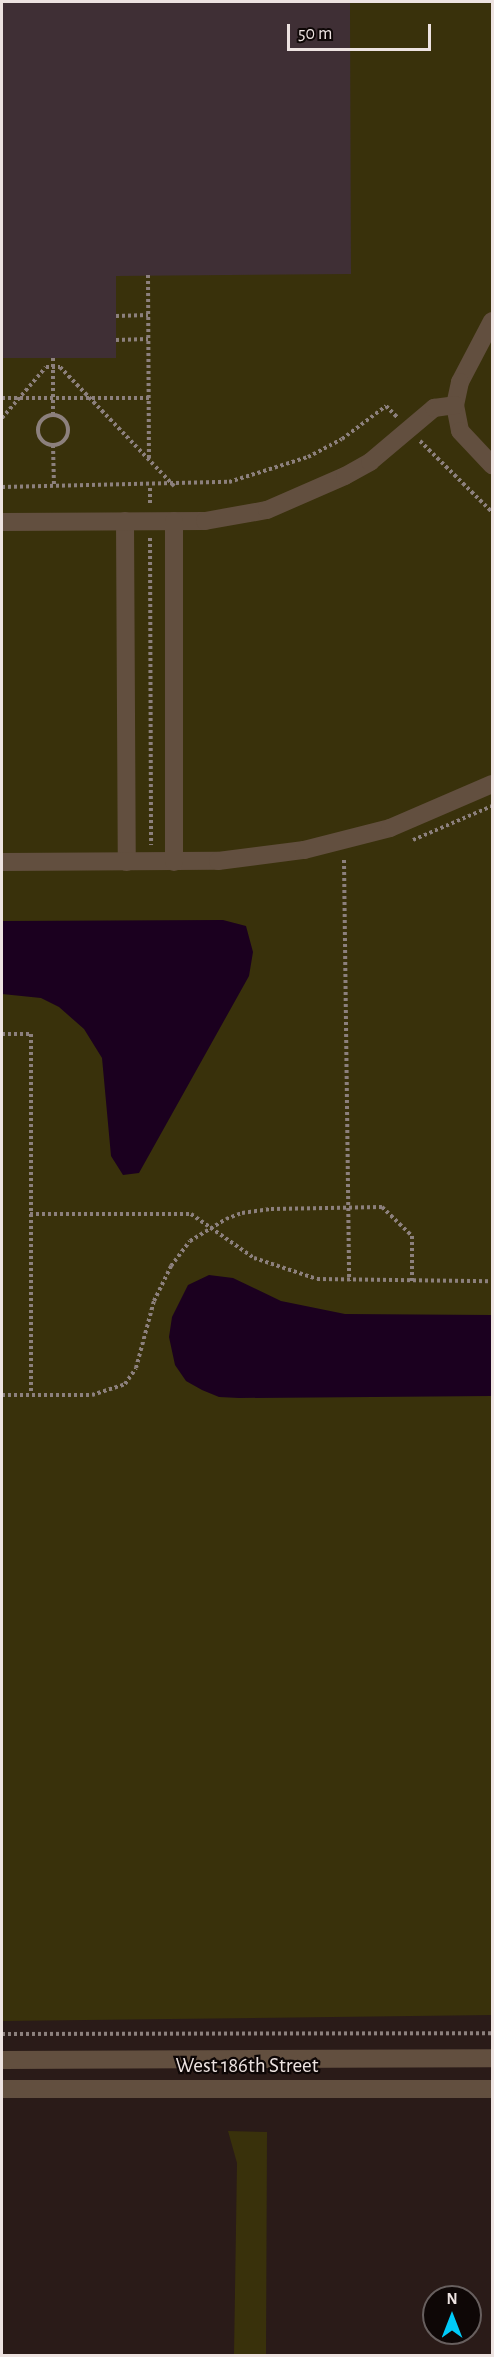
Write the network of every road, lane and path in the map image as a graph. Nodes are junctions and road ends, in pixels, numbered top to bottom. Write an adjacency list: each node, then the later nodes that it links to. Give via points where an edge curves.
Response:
1 (148, 275): 2 (path)
2 (148, 315): 3 (path); 5 (path)
3 (116, 316)
4 (492, 321): 14 (street, via 460,382)
5 (148, 339): 6 (path); 13 (path)
6 (116, 340)
7 (53, 358): 8 (path)
8 (53, 367): 10 (path, via 46,367); 11 (path); 12 (path, via 60,367)
9 (2, 398): 10 (path)
10 (19, 398): 11 (path); 16 (path)
11 (53, 398): 12 (path); 15 (path)
12 (89, 398): 13 (path); 19 (path)
13 (149, 398): 19 (path)
14 (455, 405): 17 (street, via 435,408); 20 (street, via 460,431)
15 (53, 414): 18 (path, via 41,421 38,432 42,441); 18 (path, via 63,417 69,428 64,441)
16 (2, 417)
17 (409, 430): 23 (path, via 386,406 342,439 278,470 229,482); 25 (path); 28 (street, via 370,462 290,503 241,516)
18 (53, 445): 21 (path)
19 (149, 460): 23 (path)
20 (492, 465)
21 (54, 486): 22 (path); 24 (path)
22 (150, 486): 23 (path); 27 (path)
23 (174, 486)
24 (2, 487)
25 (492, 512)
26 (125, 521): 27 (street); 29 (street); 33 (street)
27 (150, 521): 28 (street); 34 (path)
28 (174, 521): 35 (street)
29 (2, 522)
30 (492, 784): 35 (street, via 427,815 351,841 258,857)
31 (344, 860): 37 (path)
32 (2, 862): 33 (street)
33 (127, 862): 34 (street)
34 (151, 862): 35 (street)
35 (174, 862)
36 (2, 1034): 38 (path, via 31,1034)
37 (349, 1209): 39 (path, via 255,1210); 40 (path); 42 (path, via 382,1207 412,1236)
38 (30, 1214): 39 (path, via 176,1212 191,1214); 43 (path)
39 (213, 1227): 40 (path, via 254,1258 276,1268 317,1279); 43 (path, via 190,1242 162,1282 146,1324 136,1368 125,1384 92,1395)
40 (349, 1281): 42 (path)
41 (492, 1281): 42 (path)
42 (412, 1282)
43 (31, 1394): 44 (path)
44 (2, 1395)
45 (492, 2033): 46 (path)
46 (2, 2034)
47 (492, 2058): 48 (street, West 186th Street)
48 (2, 2060)
49 (2, 2089): 50 (street, West 186th Street)
50 (492, 2089)

